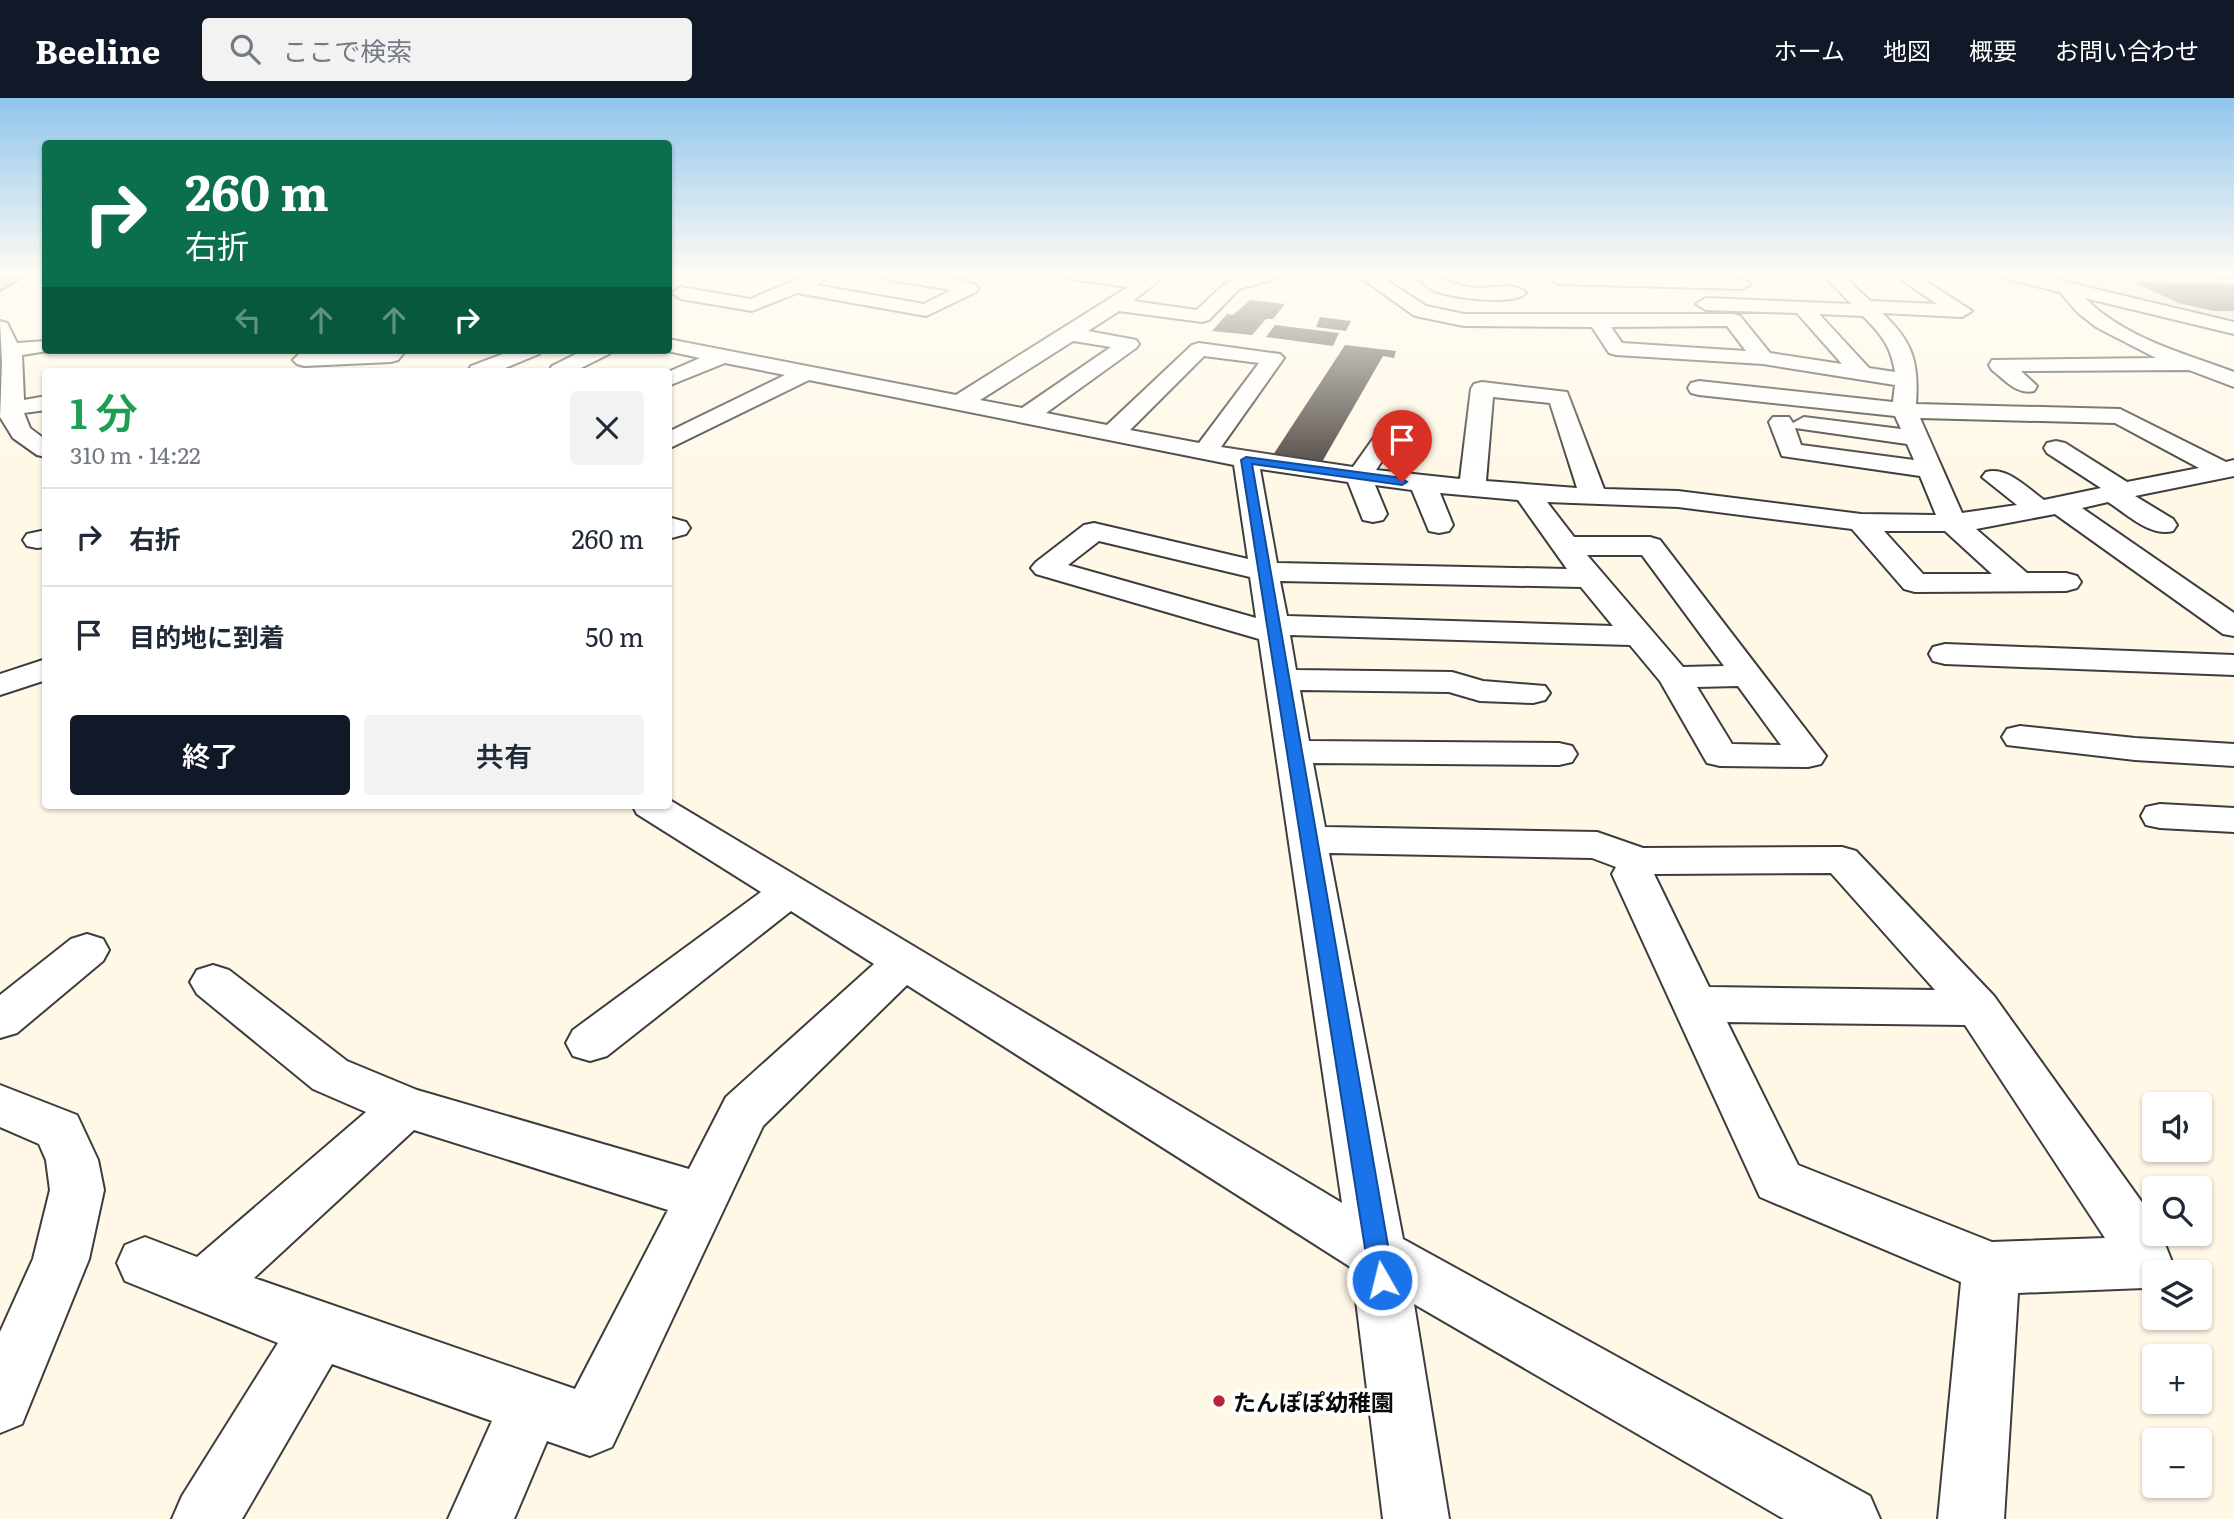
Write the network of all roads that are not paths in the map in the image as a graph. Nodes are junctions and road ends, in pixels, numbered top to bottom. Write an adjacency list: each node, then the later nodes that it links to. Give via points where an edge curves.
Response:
1 (1060, 340): 16 (street)
2 (1107, 340): 22 (street, via 1129,344)
3 (1607, 340): 15 (street, via 1616,349)
4 (1749, 340): 15 (street)
5 (1832, 340): 23 (street)
6 (1897, 340): 25 (street)
7 (2136, 340): 17 (street)
8 (672, 346): 14 (street)
9 (27, 348): 32 (street, via 13,360)
10 (311, 354): 11 (street, via 304,360)
11 (393, 354)
12 (522, 354): 18 (street)
13 (592, 354): 19 (street)
14 (722, 356): 21 (street); 24 (street)
15 (1763, 358): 23 (street)
16 (1022, 364): 22 (street); 34 (street)
17 (2193, 364): 26 (street); 27 (street, via 2000,365)
18 (487, 368)
19 (565, 368)
20 (37, 373): 32 (street)
21 (805, 373): 34 (street); 42 (street)
22 (1085, 374): 36 (street)
23 (1863, 374): 25 (street)
24 (672, 378)
25 (1907, 380): 35 (street)
26 (2234, 380)
27 (2026, 386)
28 (1699, 388): 31 (street)
29 (2234, 388): 30 (street)
30 (2194, 389)
31 (1740, 392): 35 (street); 37 (street)
32 (5, 396): 33 (street); 43 (street, via 10,428)
33 (42, 402)
34 (958, 404): 36 (street)
35 (1904, 409): 41 (street); 48 (street, via 2120,416)
36 (1025, 417): 40 (street)
37 (1762, 420): 41 (street); 49 (street, via 1791,451)
38 (2182, 424): 48 (street)
39 (1388, 433): 50 (street)
40 (1112, 434): 45 (street); 45 (street, via 1199,349 1273,358)
41 (1916, 438): 49 (street)
42 (672, 440)
43 (38, 443): 46 (street)
44 (2056, 448): 55 (street)
45 (1205, 452): 47 (street)
46 (0, 453)
47 (1246, 460): 50 (street); 64 (street)
48 (2230, 463): 55 (street)
49 (1929, 470): 60 (street)
50 (1359, 476): 52 (street); 58 (street)
51 (1995, 477): 57 (street)
52 (1423, 484): 53 (street); 61 (street)
53 (1472, 488): 54 (street); 56 (street, via 1482,389 1559,397)
54 (1526, 492): 56 (street); 63 (street)
55 (2118, 492): 57 (street); 62 (street)
56 (1593, 496): 59 (street, via 1678,499)
57 (2049, 507): 60 (street); 68 (street)
58 (1373, 514)
59 (1861, 522): 60 (street); 66 (street, via 1915,583)
60 (1953, 523): 66 (street)
61 (1439, 525)
62 (2163, 525)
63 (1565, 546): 65 (street); 74 (street, via 1650,546)
64 (1264, 572): 65 (street); 69 (street); 69 (street, via 1094,531 1046,568)
65 (1590, 578): 70 (street)
66 (2019, 582): 67 (street)
67 (2066, 582)
68 (2234, 627)
69 (1273, 629): 70 (street); 76 (street)
70 (1640, 636): 75 (street)
71 (1945, 654): 72 (street)
72 (2234, 665)
73 (42, 670): 77 (street)
74 (1748, 676): 75 (street); 75 (street, via 1808,756 1720,755)
75 (1674, 677)
76 (1281, 680): 78 (street, via 1452,682 1480,691); 80 (street)
77 (0, 685)
78 (1533, 693)
79 (2020, 737): 82 (street)
80 (1293, 752): 81 (street); 86 (street)
81 (1559, 754)
82 (2234, 755)
83 (658, 809): 88 (street)
84 (2160, 816): 85 (street)
85 (2234, 820)
86 (1307, 840): 87 (street, via 1597,845); 99 (street)
87 (1639, 861): 92 (street, via 1633,874); 93 (street, via 1843,860)
88 (790, 891): 90 (street); 95 (street)
89 (87, 950): 94 (street)
90 (904, 962): 98 (street, via 744,1112); 99 (street)
91 (213, 982): 97 (street, via 330,1075)
92 (1696, 1004): 93 (street); 101 (street, via 1779,1181)
93 (1978, 1008): 101 (street, via 2136,1237 2144,1262)
94 (0, 1020)
95 (590, 1042)
96 (0, 1105): 104 (street, via 59,1130 72,1160 77,1190 61,1259)
97 (406, 1107): 98 (street); 102 (street)
98 (703, 1197): 105 (street, via 590,1425)
99 (1378, 1254): 108 (street); 109 (street)
100 (145, 1263): 102 (street)
101 (1991, 1268): 110 (street)
102 (205, 1286): 103 (street)
103 (319, 1331): 105 (street); 106 (street)
104 (0, 1402)
105 (532, 1404): 107 (street)
106 (205, 1519)
107 (481, 1519)
108 (1416, 1519)
109 (1847, 1519)
110 (1971, 1519)

